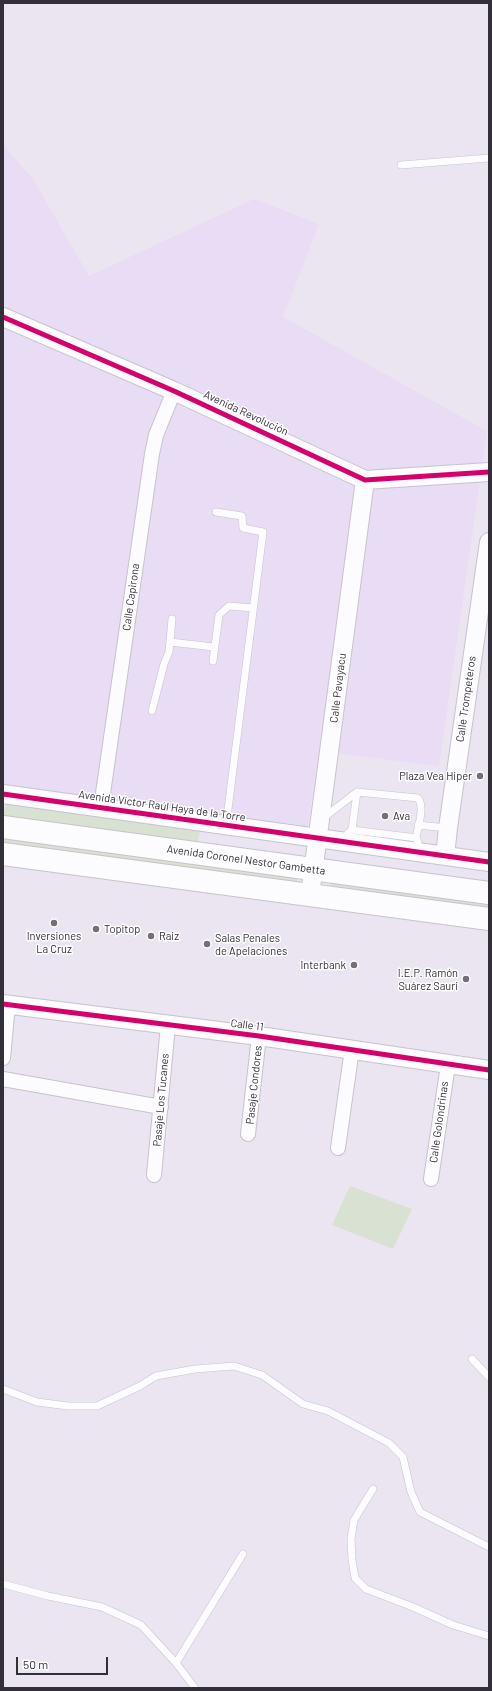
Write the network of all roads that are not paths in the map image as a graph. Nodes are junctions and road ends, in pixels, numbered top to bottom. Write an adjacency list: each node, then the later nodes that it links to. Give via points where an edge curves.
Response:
1 (489, 158): 2 (lane)
2 (401, 165)
3 (3, 317): 4 (street, Avenida Revolución)
4 (174, 391): 6 (street, Avenida Revolución); 17 (street, Calle Capirona, via 156,434 152,454)
5 (489, 472): 6 (street, Avenida Revolución)
6 (365, 480): 18 (street, Calle Pavayacu)
7 (216, 512): 9 (lane, via 242,516 243,528 263,532)
8 (489, 542): 22 (street, Calle Trompeteros)
9 (253, 608): 12 (lane, via 229,606 219,615); 19 (lane)
10 (172, 619): 11 (lane)
11 (170, 642): 12 (lane); 14 (lane)
12 (214, 648): 13 (lane)
13 (212, 661)
14 (152, 711)
15 (357, 792): 18 (lane); 20 (lane, via 418,798 421,803); 23 (lane)
16 (3, 794): 17 (street, Avenida Víctor Raúl Haya de la Torre)
17 (101, 807): 19 (street, Avenida Víctor Raúl Haya de la Torre)
18 (321, 820): 24 (street, Calle Pavayacu)
19 (226, 825): 24 (street, Avenida Víctor Raúl Haya de la Torre)
20 (418, 825): 22 (lane); 25 (lane)
21 (3, 826): 29 (highway, Avenida Coronel Nestor Gambetta)
22 (448, 828): 27 (street, Calle Trompeteros)
23 (345, 835): 24 (street, Avenida Víctor Raúl Haya de la Torre); 25 (street, Avenida Víctor Raúl Haya de la Torre)
24 (319, 838): 29 (street, Calle Pavayacu)
25 (419, 845): 27 (street, Avenida Víctor Raúl Haya de la Torre)
26 (3, 854): 31 (highway)
27 (445, 856): 28 (street, Avenida Víctor Raúl Haya de la Torre)
28 (489, 862)
29 (314, 869): 30 (highway, Avenida Coronel Nestor Gambetta); 31 (street, Calle Pavayacu)
30 (489, 893)
31 (310, 895): 32 (highway)
32 (489, 919)
33 (5, 1004): 34 (street, Calle 11); 37 (street)
34 (168, 1026): 35 (street, Calle 11); 41 (street, Pasaje Los Tucanes)
35 (259, 1036): 36 (street, Calle 11); 42 (street, Pasaje Condores)
36 (352, 1049): 38 (street, Calle 11); 43 (street)
37 (3, 1058)
38 (448, 1065): 39 (street, Calle 11); 45 (street, Calle Golondrinas)
39 (489, 1070)
40 (3, 1079): 41 (street)
41 (161, 1106): 44 (street, Pasaje Los Tucanes)
42 (248, 1134)
43 (338, 1148)
44 (154, 1175)
45 (431, 1179)
46 (472, 1359): 47 (lane)
47 (489, 1377)
48 (3, 1389): 50 (lane, via 37,1402 97,1406 156,1376 234,1366 262,1374 303,1404 328,1411 389,1443 402,1457 411,1492 420,1512)
49 (373, 1489): 53 (lane, via 354,1520 351,1546 355,1578 366,1589 453,1625)
50 (489, 1547)
51 (243, 1554): 54 (lane)
52 (3, 1584): 54 (lane, via 102,1607 141,1625)
53 (489, 1636)
54 (176, 1663): 55 (lane)
55 (195, 1688)

